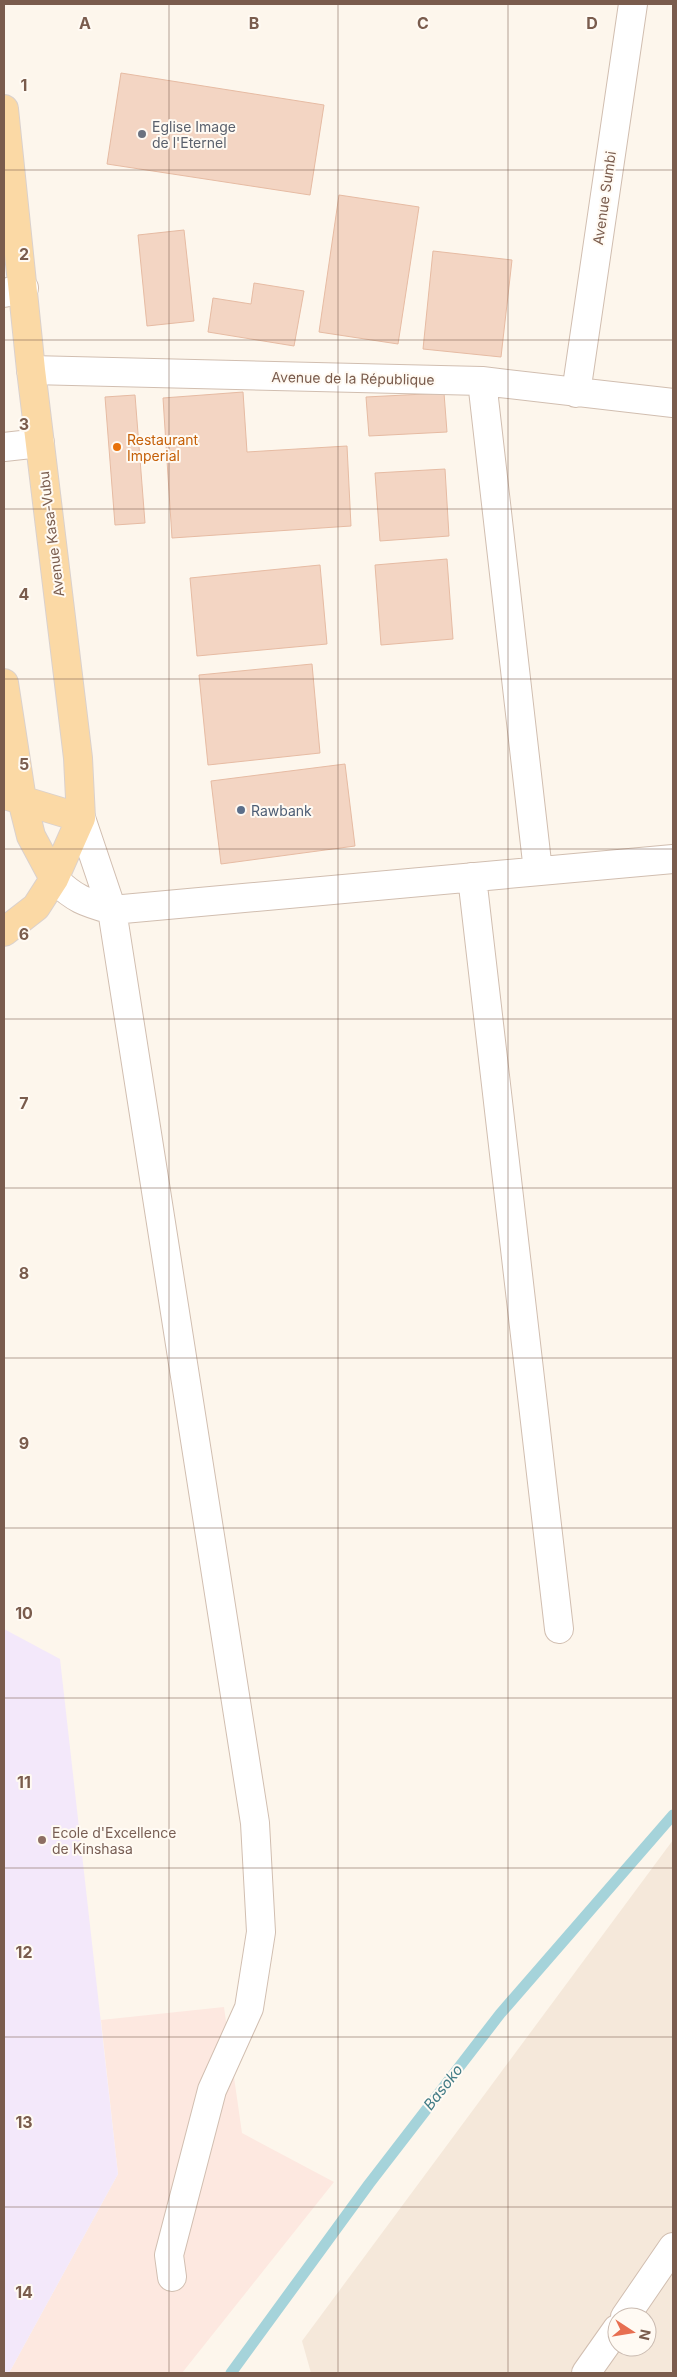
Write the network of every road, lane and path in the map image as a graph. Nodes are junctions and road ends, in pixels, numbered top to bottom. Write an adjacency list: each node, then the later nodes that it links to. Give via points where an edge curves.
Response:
1 (633, 4): 6 (street, Avenue Sumbi)
2 (4, 109): 3 (main road, Avenue Kasa-Vubu)
3 (14, 290): 4 (main road, Avenue Kasa-Vubu)
4 (31, 370): 5 (street, Avenue de la République); 8 (main road, Avenue Kasa-Vubu)
5 (482, 381): 6 (street, Avenue de la République); 14 (street)
6 (576, 393): 7 (street, Avenue de la République)
7 (673, 403)
8 (40, 443): 9 (street); 12 (main road, Avenue Kasa-Vubu, via 78,758)
9 (4, 447)
10 (4, 683): 11 (main road)
11 (13, 797): 12 (main road); 16 (main road)
12 (81, 818): 16 (main road, Avenue Kasa-Vubu); 17 (street)
13 (673, 859): 14 (street)
14 (538, 871): 15 (street)
15 (472, 877): 17 (street); 19 (street)
16 (54, 879): 17 (street, via 71,895); 18 (main road, Avenue Kasa-Vubu, via 36,907)
17 (112, 910): 21 (street, via 255,1823 261,1932 249,2008 212,2090 169,2255)
18 (4, 932)
19 (559, 1629)
20 (673, 2247): 22 (street)
21 (172, 2276)
22 (632, 2307)
23 (607, 2343): 24 (street)
24 (586, 2373)

